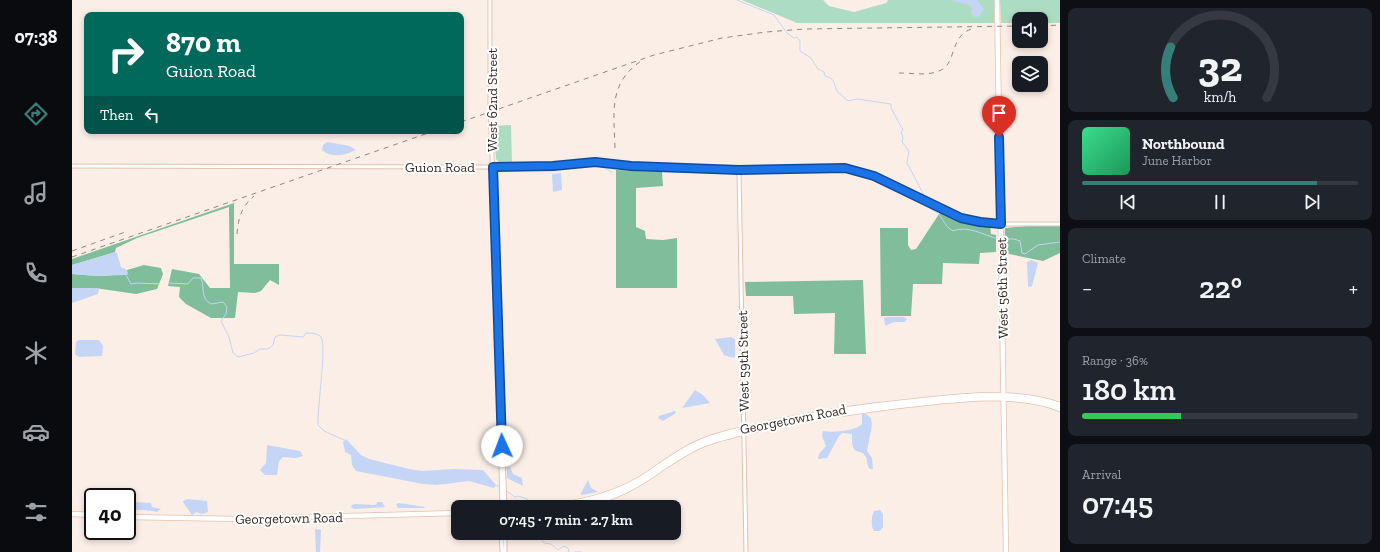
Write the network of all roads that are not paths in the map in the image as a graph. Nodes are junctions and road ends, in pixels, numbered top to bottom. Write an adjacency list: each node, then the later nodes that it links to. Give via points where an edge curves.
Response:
1 (490, 0): 4 (street, West 62nd Street)
2 (997, 0): 6 (main road, West 56th Street)
3 (72, 166): 4 (street, Guion Road)
4 (493, 167): 5 (street, Guion Road, via 595,162); 12 (street, West 62nd Street)
5 (739, 170): 6 (street, Guion Road, via 851,169 874,176 969,220); 11 (street, West 59th Street)
6 (1001, 224): 7 (street, Guion Road); 8 (main road, West 56th Street)
7 (1060, 224)
8 (1004, 398): 9 (main road, Georgetown Road, via 1035,398); 10 (main road, Georgetown Road); 11 (main road, Georgetown Road, via 953,397 853,407); 26 (main road, West 56th Street)
9 (1060, 405)
10 (1060, 409)
11 (744, 431): 15 (main road, Georgetown Road, via 715,436 693,445 611,493); 16 (main road, Georgetown Road, via 695,448 628,490); 25 (street, West 59th Street)
12 (503, 463): 13 (street, West 62nd Street); 13 (street, West 62nd Street)
13 (503, 493): 14 (street, West 62nd Street)
14 (503, 500)
15 (585, 500)
16 (603, 500)
17 (72, 514): 19 (main road)
18 (451, 514): 20 (main road, Georgetown Road, via 240,519)
19 (84, 515)
20 (136, 517)
21 (501, 540): 23 (street)
22 (505, 540): 24 (street)
23 (502, 552)
24 (505, 552)
25 (746, 552)
26 (1006, 552)

